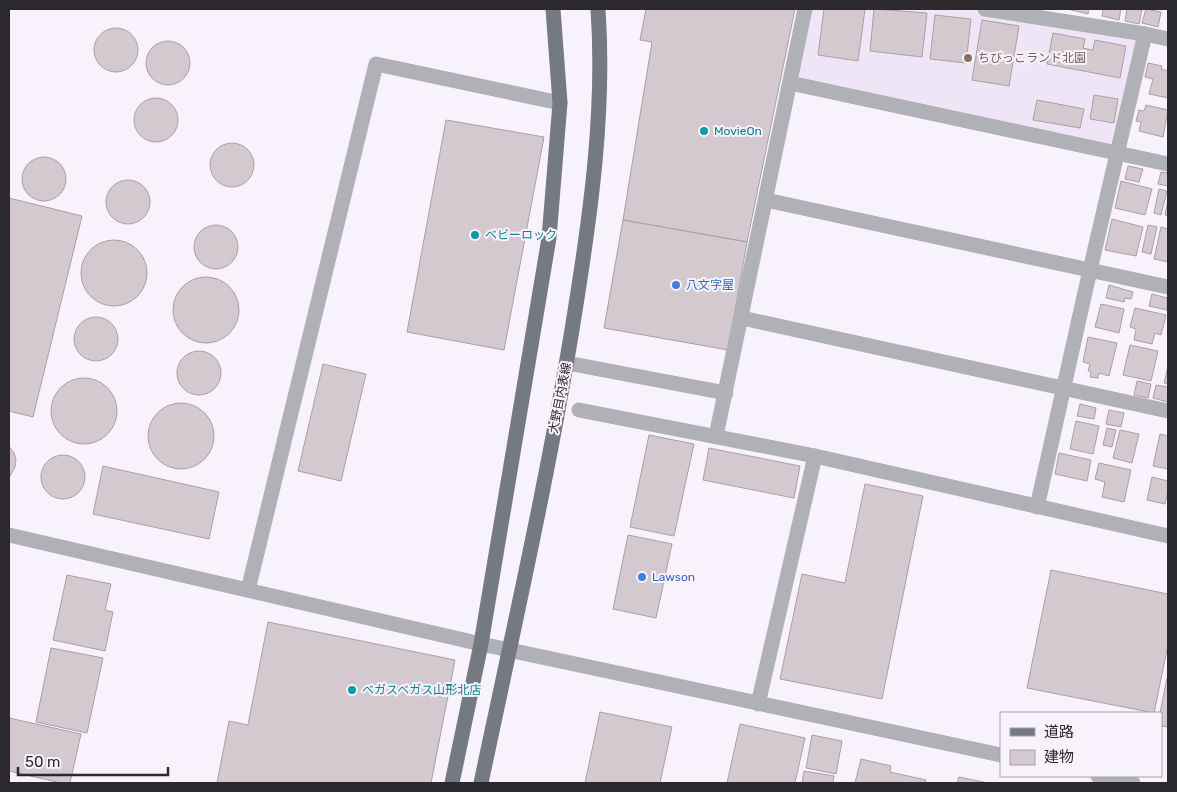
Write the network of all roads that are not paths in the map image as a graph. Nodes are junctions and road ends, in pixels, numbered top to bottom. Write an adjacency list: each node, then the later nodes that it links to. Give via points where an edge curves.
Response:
1 (553, 9): 9 (main road)
2 (598, 9): 16 (main road, 大野目内表線, via 600,117)
3 (805, 9): 8 (street)
4 (986, 9): 5 (street)
5 (1016, 11): 6 (street)
6 (1146, 34): 7 (street); 10 (street)
7 (1168, 40)
8 (790, 83): 10 (street); 12 (street)
9 (560, 103): 26 (street, via 376,64); 27 (main road, via 549,238)
10 (1118, 153): 11 (street); 13 (street)
11 (1168, 164)
12 (766, 200): 13 (street); 15 (street)
13 (1090, 270): 14 (street); 17 (street)
14 (1168, 287)
15 (742, 318): 17 (street); 18 (street)
16 (567, 363): 18 (street); 28 (main road, 大野目内表線)
17 (1064, 388): 20 (street); 23 (street)
18 (726, 393): 21 (street)
19 (579, 410): 21 (street)
20 (1168, 411)
21 (716, 436): 22 (street)
22 (815, 456): 23 (street); 29 (street)
23 (1037, 508): 25 (street)
24 (9, 535): 26 (street)
25 (1168, 536)
26 (248, 590): 27 (street)
27 (481, 644): 28 (street); 32 (main road)
28 (509, 649): 29 (street); 33 (main road, 大野目内表線)
29 (758, 704): 30 (street)
30 (1000, 755)
31 (1103, 777): 34 (street)
32 (452, 783)
33 (482, 783)
34 (1133, 783)

